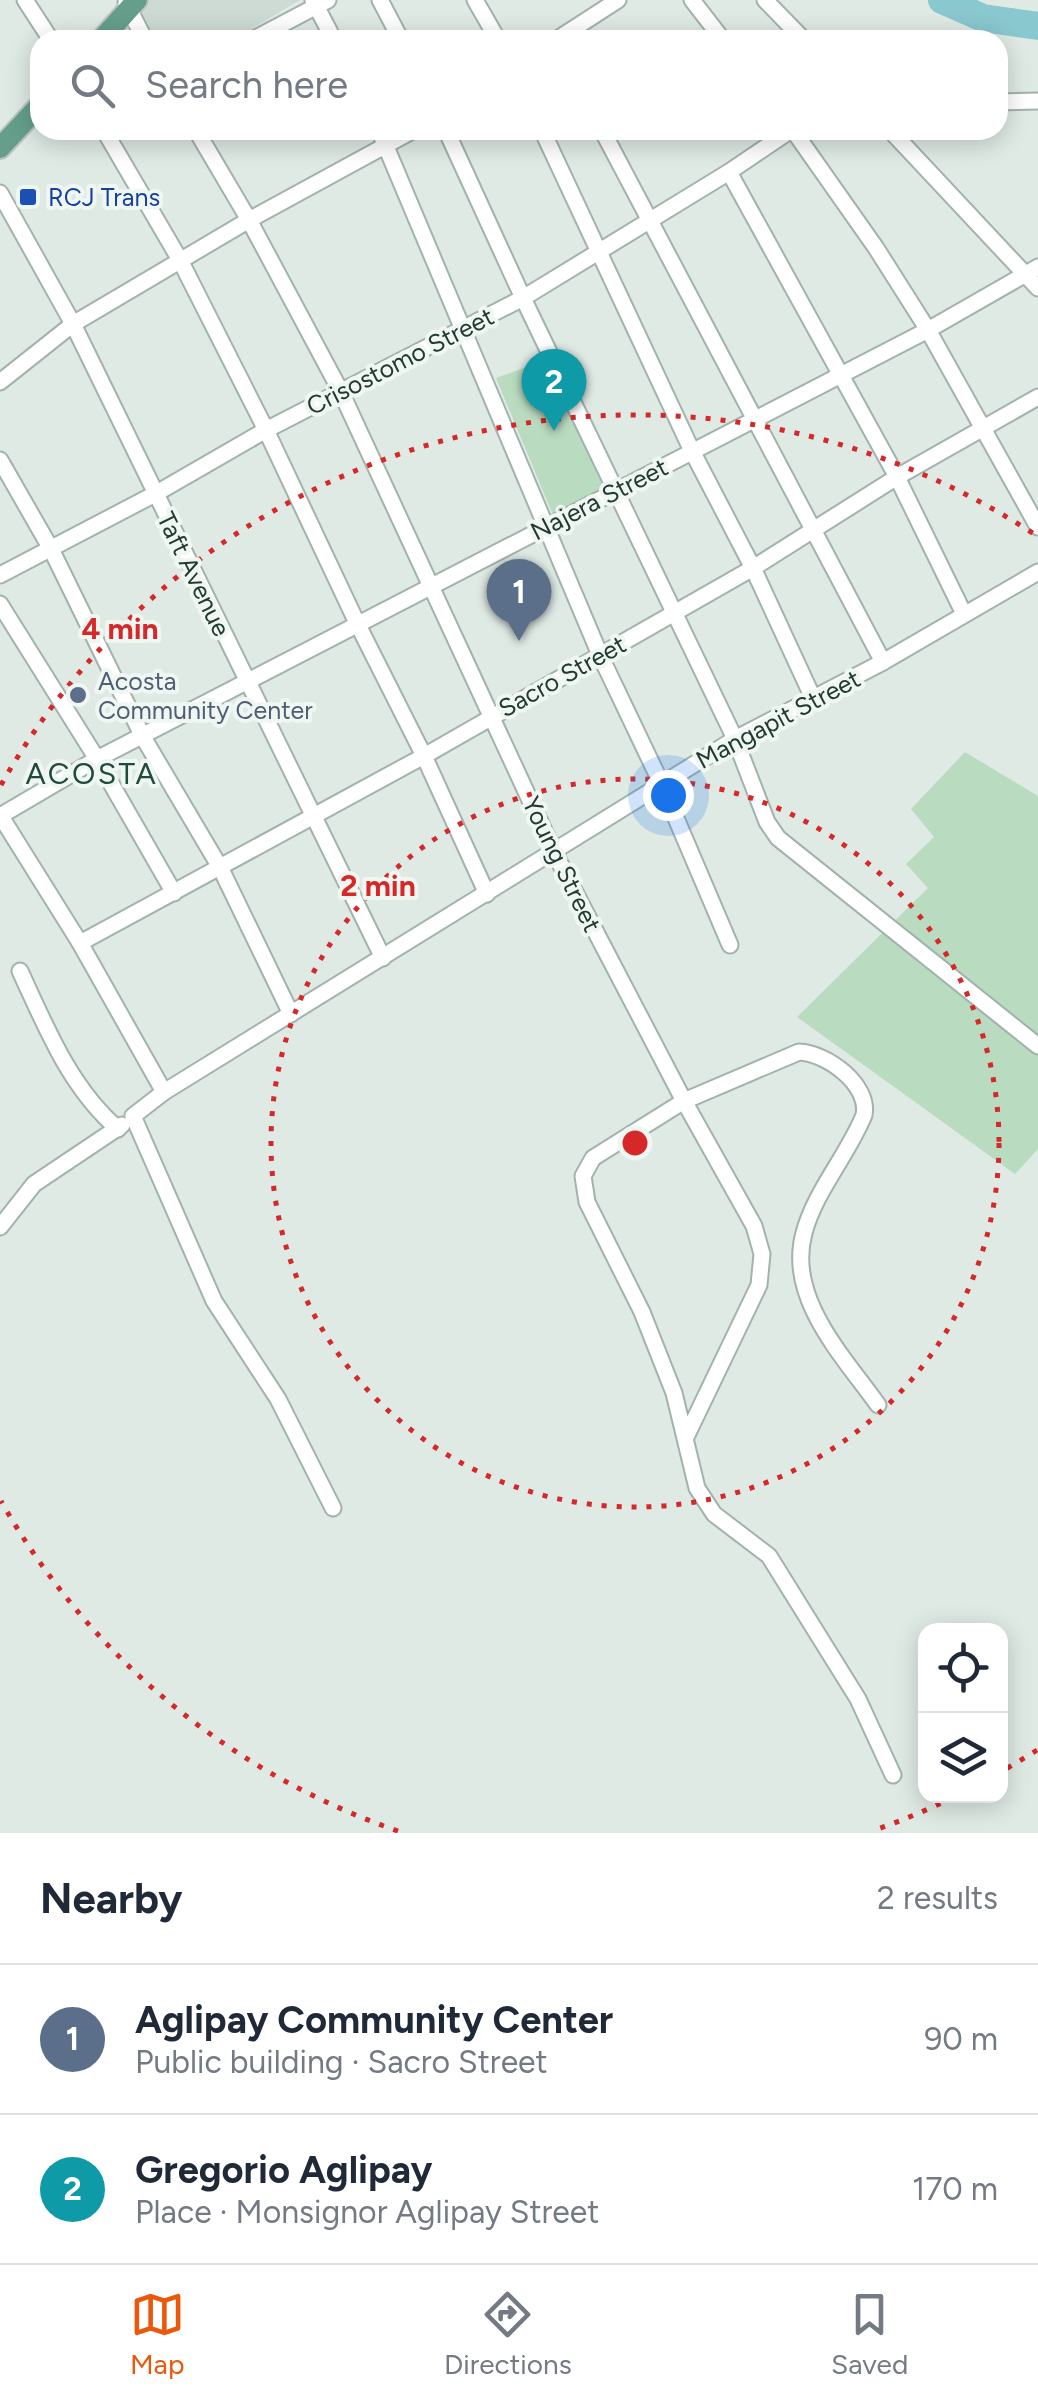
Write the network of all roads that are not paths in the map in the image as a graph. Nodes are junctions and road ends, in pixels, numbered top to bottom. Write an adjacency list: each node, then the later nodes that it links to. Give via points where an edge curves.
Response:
1 (26, 0): 9 (street)
2 (380, 0): 14 (street)
3 (474, 0): 15 (street)
4 (618, 0): 16 (street)
5 (692, 0): 17 (street)
6 (765, 0): 18 (street)
7 (319, 2): 12 (street); 13 (street)
8 (130, 3): 10 (main road); 11 (street)
9 (45, 30)
10 (109, 30)
11 (142, 30)
12 (270, 30)
13 (330, 30)
14 (396, 30)
15 (492, 30)
16 (572, 30)
17 (715, 30)
18 (794, 30)
19 (1008, 102): 20 (street)
20 (1038, 102)
21 (30, 116): 32 (main road)
22 (110, 140): 38 (street)
23 (202, 140): 36 (street, Young Street)
24 (379, 140): 36 (street)
25 (383, 140): 43 (street)
26 (451, 140): 41 (street)
27 (547, 140): 37 (street)
28 (608, 140): 35 (street)
29 (777, 140): 33 (street, Crisostomo Street)
30 (799, 140): 44 (street)
31 (900, 140): 39 (street)
32 (0, 148)
33 (729, 172): 35 (street, Crisostomo Street); 45 (street)
34 (0, 193): 42 (street, Taft Avenue)
35 (651, 217): 37 (street, Crisostomo Street); 49 (street)
36 (249, 220): 38 (street); 47 (street, Young Street)
37 (598, 253): 41 (street, Crisostomo Street); 52 (street)
38 (180, 260): 42 (street); 50 (street)
39 (1032, 271): 40 (street); 44 (street, Najera Street)
40 (1038, 288)
41 (523, 298): 43 (street, Crisostomo Street); 55 (street)
42 (73, 324): 46 (street); 56 (street, Taft Avenue)
43 (464, 328): 47 (street, Crisostomo Street); 57 (street)
44 (928, 330): 45 (street, Najera Street); 51 (street)
45 (841, 373): 49 (street, Najera Street); 54 (street)
46 (0, 382)
47 (341, 392): 50 (street, Crisostomo Street); 64 (street, Young Street)
48 (1038, 397): 51 (street, Sacro Street)
49 (757, 419): 52 (street, Najera Street); 59 (street)
50 (266, 430): 56 (street, Crisostomo Street); 68 (street)
51 (983, 430): 54 (street, Sacro Street); 58 (street)
52 (692, 451): 55 (street, Najera Street); 61 (street)
53 (0, 460): 60 (street)
54 (897, 477): 59 (street, Sacro Street); 67 (street)
55 (616, 492): 57 (street, Najera Street); 66 (street)
56 (156, 494): 60 (street, Crisostomo Street); 71 (street, Taft Avenue)
57 (548, 525): 64 (street, Najera Street); 69 (street)
58 (1038, 527)
59 (815, 531): 61 (street, Sacro Street); 70 (street)
60 (51, 549): 63 (street, Crisostomo Street); 74 (street)
61 (753, 568): 66 (street, Sacro Street); 72 (street)
62 (1038, 572): 67 (street, Mangapit Street)
63 (0, 575)
64 (428, 587): 68 (street, Najera Street); 73 (street, Young Street)
65 (0, 604): 77 (street)
66 (674, 613): 69 (street, Sacro Street); 75 (street)
67 (964, 614): 70 (street, Mangapit Street)
68 (357, 623): 71 (street, Najera Street); 76 (street)
69 (600, 654): 73 (street, Sacro Street); 78 (street)
70 (883, 662): 72 (street, Mangapit Street)
71 (247, 681): 74 (street, Najera Street); 79 (street, Taft Avenue)
72 (813, 698): 75 (street, Mangapit Street)
73 (491, 716): 76 (street, Sacro Street); 81 (street, Young Street)
74 (142, 737): 77 (street, Najera Street); 82 (street)
75 (735, 738): 78 (street, Mangapit Street); 90 (street, via 778,838)
76 (424, 756): 79 (street, Sacro Street); 84 (street)
77 (97, 759): 80 (street, Najera Street); 83 (street)
78 (661, 783): 81 (street, Mangapit Street); 86 (street)
79 (315, 814): 82 (street, Sacro Street); 87 (street, Taft Avenue)
80 (0, 815): 85 (street)
81 (554, 852): 84 (street, Mangapit Street); 92 (street, Young Street)
82 (221, 869): 83 (street, Sacro Street); 89 (street)
83 (174, 892): 85 (street, Sacro Street)
84 (487, 894): 87 (street, Mangapit Street)
85 (80, 943): 91 (street)
86 (730, 945)
87 (383, 958): 89 (street, Mangapit Street)
88 (20, 971): 94 (street, via 85,1096)
89 (291, 1014): 91 (street, Mangapit Street)
90 (1038, 1046)
91 (164, 1092): 93 (street, Mangapit Street)
92 (684, 1101): 96 (street, via 799,1052 816,1056 862,1091 864,1115 814,1208 801,1261 815,1316); 97 (street, Young Street, via 754,1226 762,1254 760,1284); 97 (street, via 594,1158 582,1184 592,1218 642,1312)
93 (133, 1116): 94 (street, Mangapit Street); 98 (street, via 214,1301 278,1399)
94 (118, 1130): 95 (street, Mangapit Street, via 34,1184)
95 (0, 1227)
96 (878, 1406)
97 (686, 1436): 99 (street, via 697,1488 714,1514 769,1556 858,1699)
98 (333, 1508)
99 (893, 1776)

